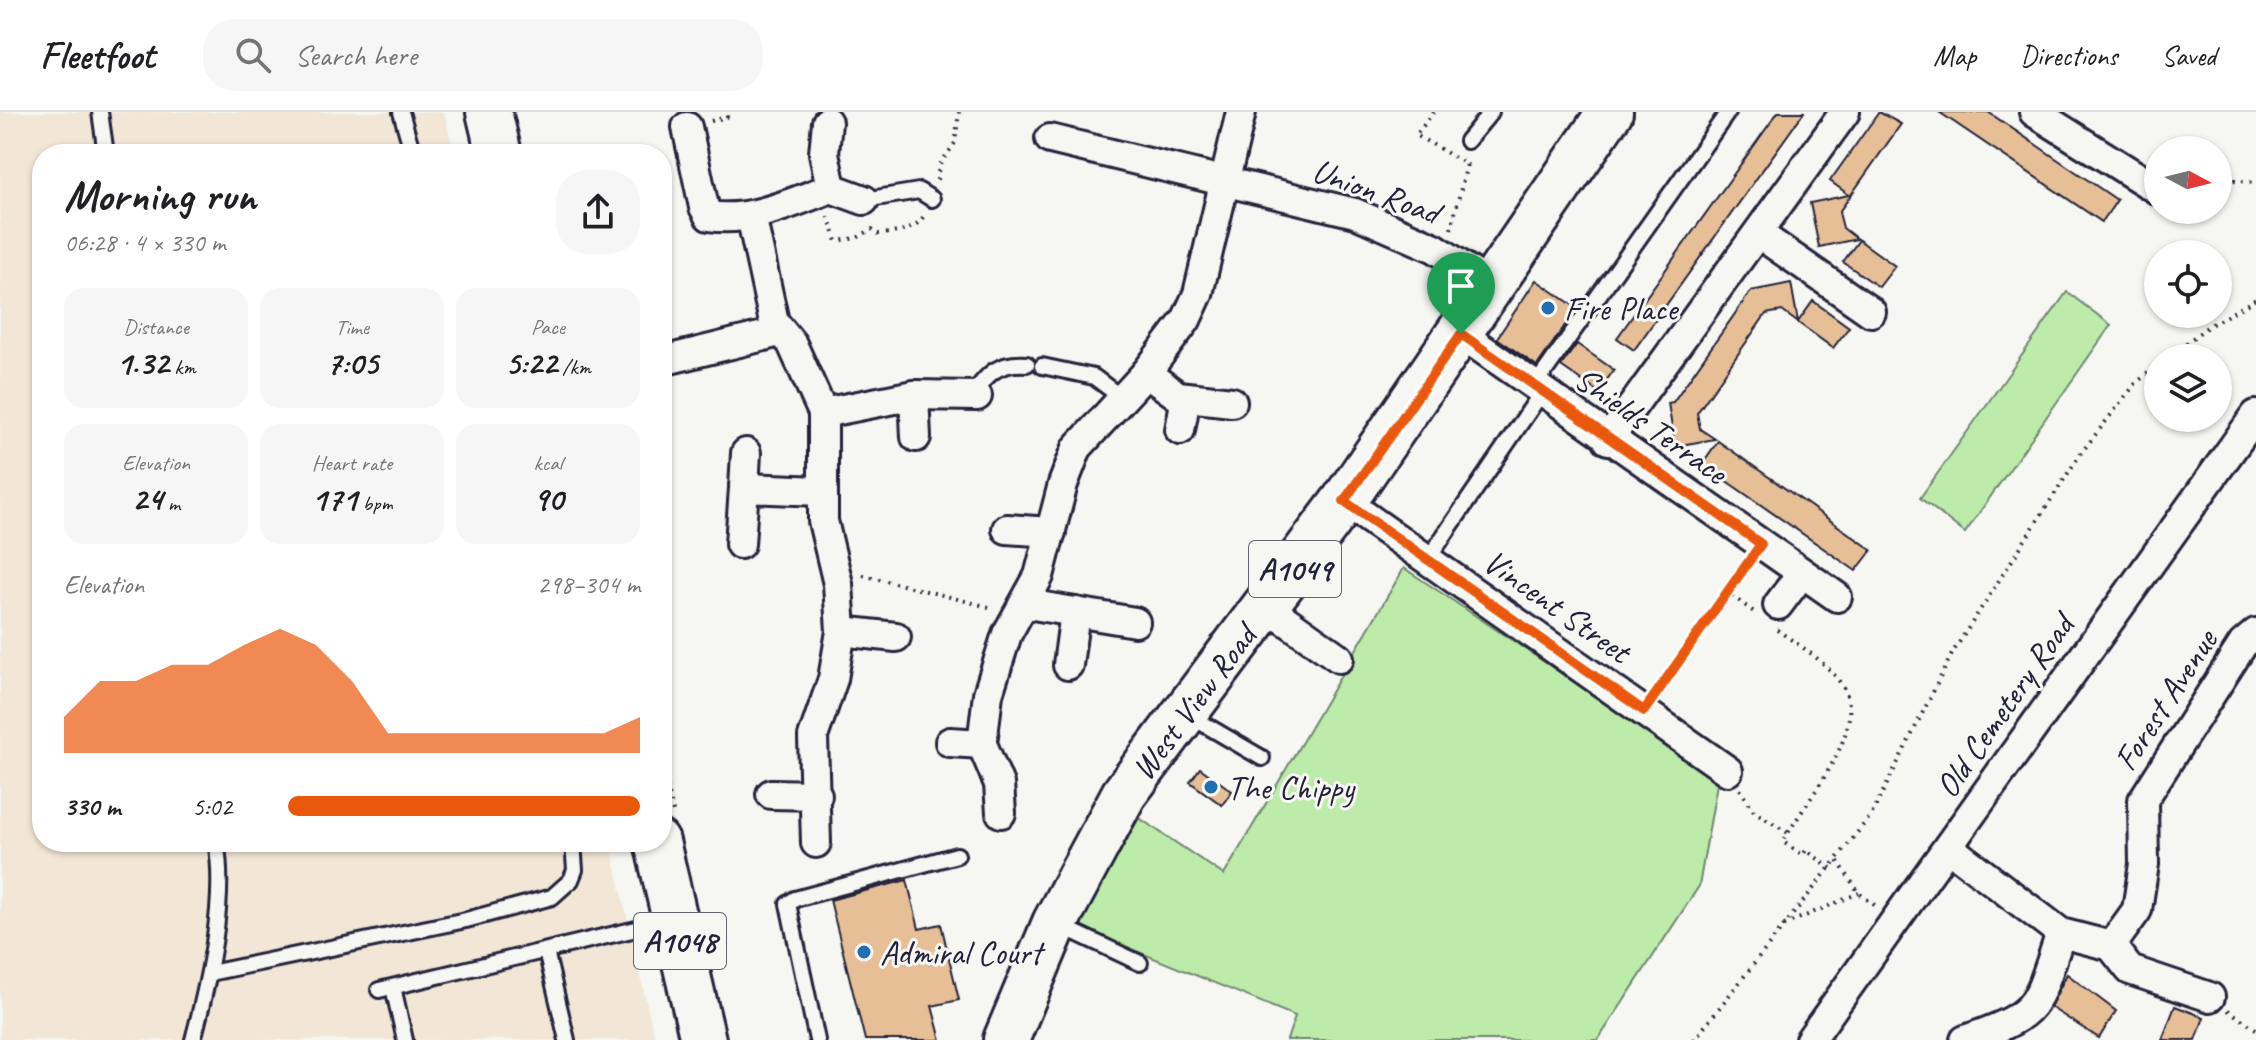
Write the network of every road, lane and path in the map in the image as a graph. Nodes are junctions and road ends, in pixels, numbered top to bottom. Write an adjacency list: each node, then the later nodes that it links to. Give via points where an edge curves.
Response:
1 (100, 112): 15 (lane)
2 (401, 112): 16 (lane)
3 (489, 112): 17 (main road)
4 (1241, 112): 21 (street)
5 (1434, 112): 18 (path, via 1416,135)
6 (1491, 112): 14 (lane)
7 (1610, 112): 29 (main road, West View Road / A1049)
8 (1728, 112): 38 (lane)
9 (1845, 112): 27 (street)
10 (2034, 112): 20 (street)
11 (827, 122): 23 (street, via 824,153)
12 (687, 127): 26 (street, via 709,216)
13 (1050, 139): 21 (street, Union Road)
14 (1467, 141): 18 (path)
15 (105, 144)
16 (410, 144)
17 (497, 144)
18 (1468, 165): 28 (path, via 1451,230)
19 (2232, 180): 22 (path)
20 (2144, 181)
21 (1226, 182): 28 (street, Union Road, via 1355,213); 36 (street, via 1198,294 1186,320)
22 (2256, 183)
23 (831, 188): 25 (street); 26 (street)
24 (932, 199): 25 (lane, via 919,191)
25 (864, 200)
26 (751, 215): 32 (street)
27 (1759, 234): 31 (street); 48 (street)
28 (1439, 251): 29 (street, Union Road)
29 (1493, 287): 33 (main road, West View Road / A1049)
30 (2256, 299): 34 (path)
31 (1871, 312)
32 (780, 332): 35 (street); 44 (street, via 792,344)
33 (1461, 334): 38 (street, Shields Terrace); 52 (main road, West View Road / A1049)
34 (2185, 344)
35 (672, 359)
36 (1146, 373): 41 (street); 42 (street)
37 (2144, 376): 90 (path, via 2099,430 1953,652 1872,814)
38 (1538, 390): 48 (street, Shields Terrace); 57 (lane)
39 (914, 395): 40 (street); 44 (street); 47 (street)
40 (974, 396): 42 (lane, via 990,371 1007,362 1094,377)
41 (1186, 397): 43 (street); 46 (street)
42 (1122, 398): 54 (street, via 1077,448)
43 (1232, 402)
44 (823, 413): 51 (street)
45 (2256, 415): 85 (street, Old Cemetery Road)
46 (1180, 430)
47 (916, 437)
48 (1608, 440): 56 (street, Shields Terrace)
49 (746, 453): 50 (street)
50 (744, 488): 51 (street); 55 (street)
51 (821, 491): 68 (street)
52 (1344, 501): 57 (street, Vincent Street); 63 (main road, West View Road / A1049)
53 (1007, 529): 54 (street)
54 (1051, 532): 62 (street)
55 (740, 544)
56 (1761, 544): 58 (street, Shields Terrace); 60 (path)
57 (1428, 559): 73 (street, Vincent Street)
58 (1802, 573): 61 (street, Shields Terrace); 66 (street)
59 (865, 574): 64 (path)
60 (1727, 592): 66 (path); 73 (path)
61 (1837, 597)
62 (1027, 604): 65 (street); 76 (street, via 1007,634 997,664)
63 (1267, 607): 71 (street); 74 (main road, West View Road / A1049)
64 (997, 610)
65 (1075, 612): 67 (street); 72 (street)
66 (1772, 617): 83 (path, via 1844,688 1850,718 1841,747)
67 (1135, 622)
68 (841, 631): 70 (street); 80 (street, via 833,679 813,737)
69 (2256, 633): 98 (street, Forest Avenue, via 2243,644 2143,800 2144,864 2137,910)
70 (896, 637)
71 (1339, 658)
72 (1068, 665)
73 (1644, 711): 78 (street, Vincent Street)
74 (1185, 712): 77 (lane); 95 (main road, West View Road / A1049, via 1124,794)
75 (950, 742): 76 (street)
76 (982, 744): 82 (street, via 999,784)
77 (1262, 758)
78 (1728, 771)
79 (771, 794): 80 (street)
80 (817, 795): 84 (street)
81 (1754, 811): 83 (path)
82 (1001, 813)
83 (1788, 833): 91 (path, via 1783,842 1803,855 1806,850)
84 (816, 843)
85 (1948, 847): 94 (street, Old Cemetery Road); 97 (street)
86 (218, 852): 101 (lane)
87 (574, 852): 101 (lane, via 571,880 552,897)
88 (659, 852): 93 (main road, A1048)
89 (957, 855): 108 (lane, via 788,904)
90 (1838, 861): 91 (path); 92 (path)
91 (1832, 869): 96 (path)
92 (1859, 893): 94 (path); 96 (path)
93 (675, 920): 99 (lane); 107 (main road, A1048)
94 (1895, 921): 111 (street, Old Cemetery Road)
95 (1055, 923): 100 (lane); 109 (main road, West View Road / A1049)
96 (1781, 926): 110 (path)
97 (2061, 933): 98 (street); 112 (street, via 2035,1005 2012,1024)
98 (2111, 946): 102 (street, via 2130,970)
99 (546, 951): 105 (lane, via 386,989); 106 (lane)
100 (1140, 963)
101 (210, 973): 104 (lane)
102 (2210, 997): 103 (path)
103 (2256, 1029)
104 (193, 1040)
105 (405, 1040)
106 (567, 1040)
107 (703, 1040)
108 (817, 1040)
109 (1006, 1040)
110 (1694, 1040)
111 (1810, 1040)
112 (1965, 1040)

